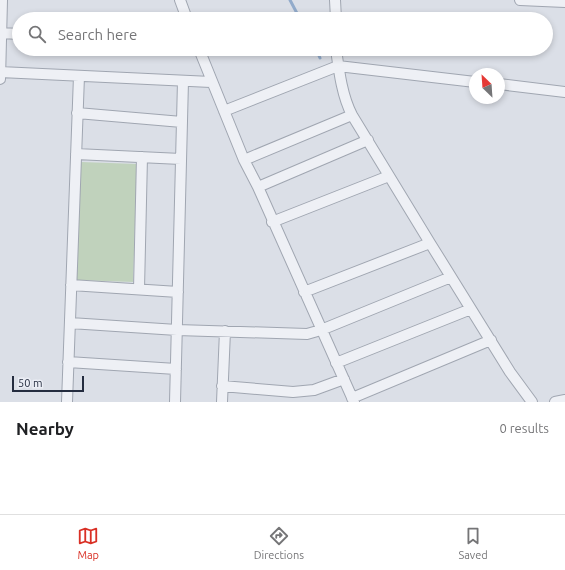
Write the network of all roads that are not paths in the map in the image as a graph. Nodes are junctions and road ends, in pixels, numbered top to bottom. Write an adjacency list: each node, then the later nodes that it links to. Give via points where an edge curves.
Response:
1 (2, 0): 8 (street)
2 (180, 0): 6 (street)
3 (335, 0): 7 (street)
4 (520, 0): 5 (street)
5 (565, 2)
6 (184, 12)
7 (336, 12)
8 (1, 33): 9 (street); 13 (street)
9 (12, 34)
10 (201, 56): 18 (street)
11 (337, 56): 12 (street)
12 (338, 66): 17 (street); 21 (street); 23 (street)
13 (0, 72): 14 (street); 15 (street)
14 (79, 76): 16 (street); 22 (street)
15 (0, 79)
16 (183, 81): 18 (street); 24 (street)
17 (469, 81)
18 (211, 82): 21 (street)
19 (505, 85): 20 (street)
20 (565, 92)
21 (224, 111): 29 (street)
22 (77, 113): 24 (street); 26 (street)
23 (352, 115): 25 (street); 29 (street)
24 (182, 122): 28 (street)
25 (368, 140): 30 (street); 31 (street)
26 (76, 154): 27 (street); 35 (street)
27 (142, 157): 28 (street); 36 (street)
28 (181, 159): 37 (street)
29 (244, 160): 31 (street)
30 (389, 176): 32 (street); 33 (street)
31 (258, 188): 32 (street)
32 (272, 222): 38 (street)
33 (430, 243): 34 (street); 38 (street)
34 (451, 277): 39 (street); 42 (street)
35 (71, 285): 36 (street); 40 (street)
36 (139, 289): 37 (street)
37 (178, 292): 41 (street)
38 (304, 292): 42 (street)
39 (471, 309): 44 (street); 46 (street)
40 (70, 323): 41 (street); 45 (street)
41 (177, 330): 43 (street); 47 (street)
42 (321, 330): 43 (street, via 307,334); 46 (street)
43 (225, 331): 49 (street)
44 (491, 340): 50 (street); 55 (street)
45 (68, 362): 47 (street); 52 (street)
46 (336, 363): 48 (street)
47 (176, 369): 53 (street)
48 (344, 379): 49 (street, via 314,390 293,392); 50 (street)
49 (222, 386): 54 (street)
50 (353, 400)
51 (565, 400): 56 (street)
52 (67, 402)
53 (175, 402)
54 (222, 402)
55 (532, 402)
56 (555, 402)

